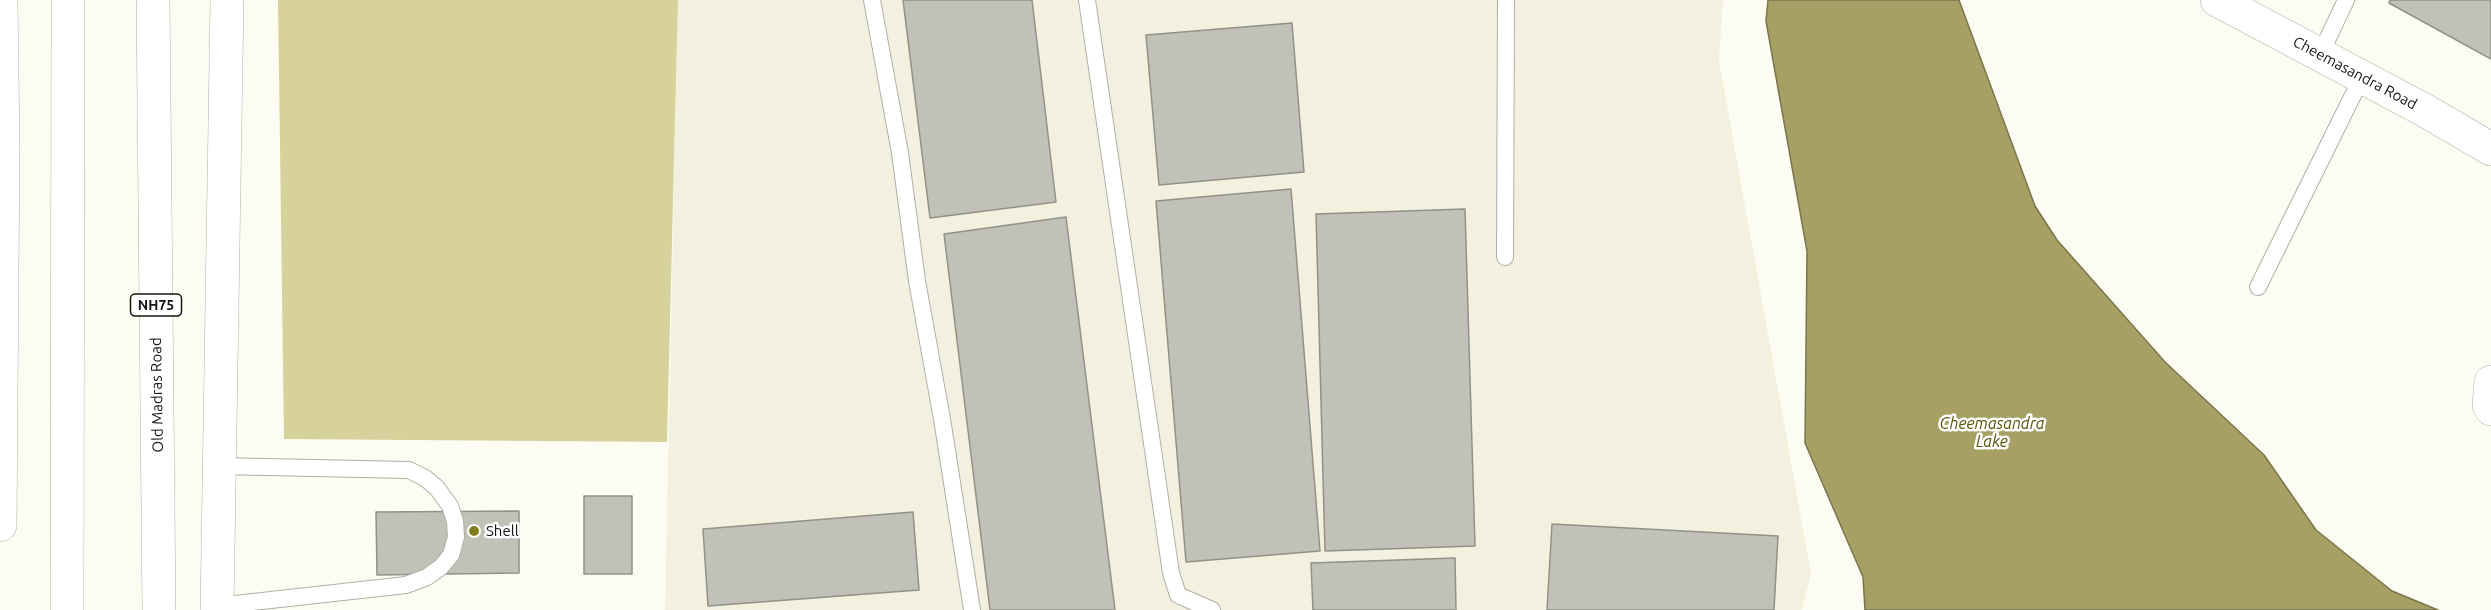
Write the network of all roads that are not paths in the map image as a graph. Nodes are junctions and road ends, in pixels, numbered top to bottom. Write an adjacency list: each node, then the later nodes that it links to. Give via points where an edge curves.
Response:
1 (1, 0): 18 (main road)
2 (68, 0): 20 (main road)
3 (153, 0): 21 (main road, Old Madras Road / NH75)
4 (227, 0): 17 (main road)
5 (872, 0): 22 (lane)
6 (1087, 0): 23 (lane, via 1171,573 1178,595)
7 (1506, 0): 13 (lane)
8 (2217, 0): 10 (main road, Cheemasandra Road)
9 (2346, 0): 10 (lane)
10 (2320, 55): 11 (main road, Cheemasandra Road)
11 (2362, 77): 12 (main road, Cheemasandra Road); 14 (lane)
12 (2491, 149)
13 (1504, 257)
14 (2258, 287)
15 (2491, 382): 16 (main road)
16 (2491, 409)
17 (218, 466): 19 (main road); 19 (lane, via 409,470 437,488 450,506 456,537 451,555 441,567 406,585)
18 (0, 525)
19 (217, 608)
20 (67, 610)
21 (159, 610)
22 (972, 610)
23 (1212, 610)

